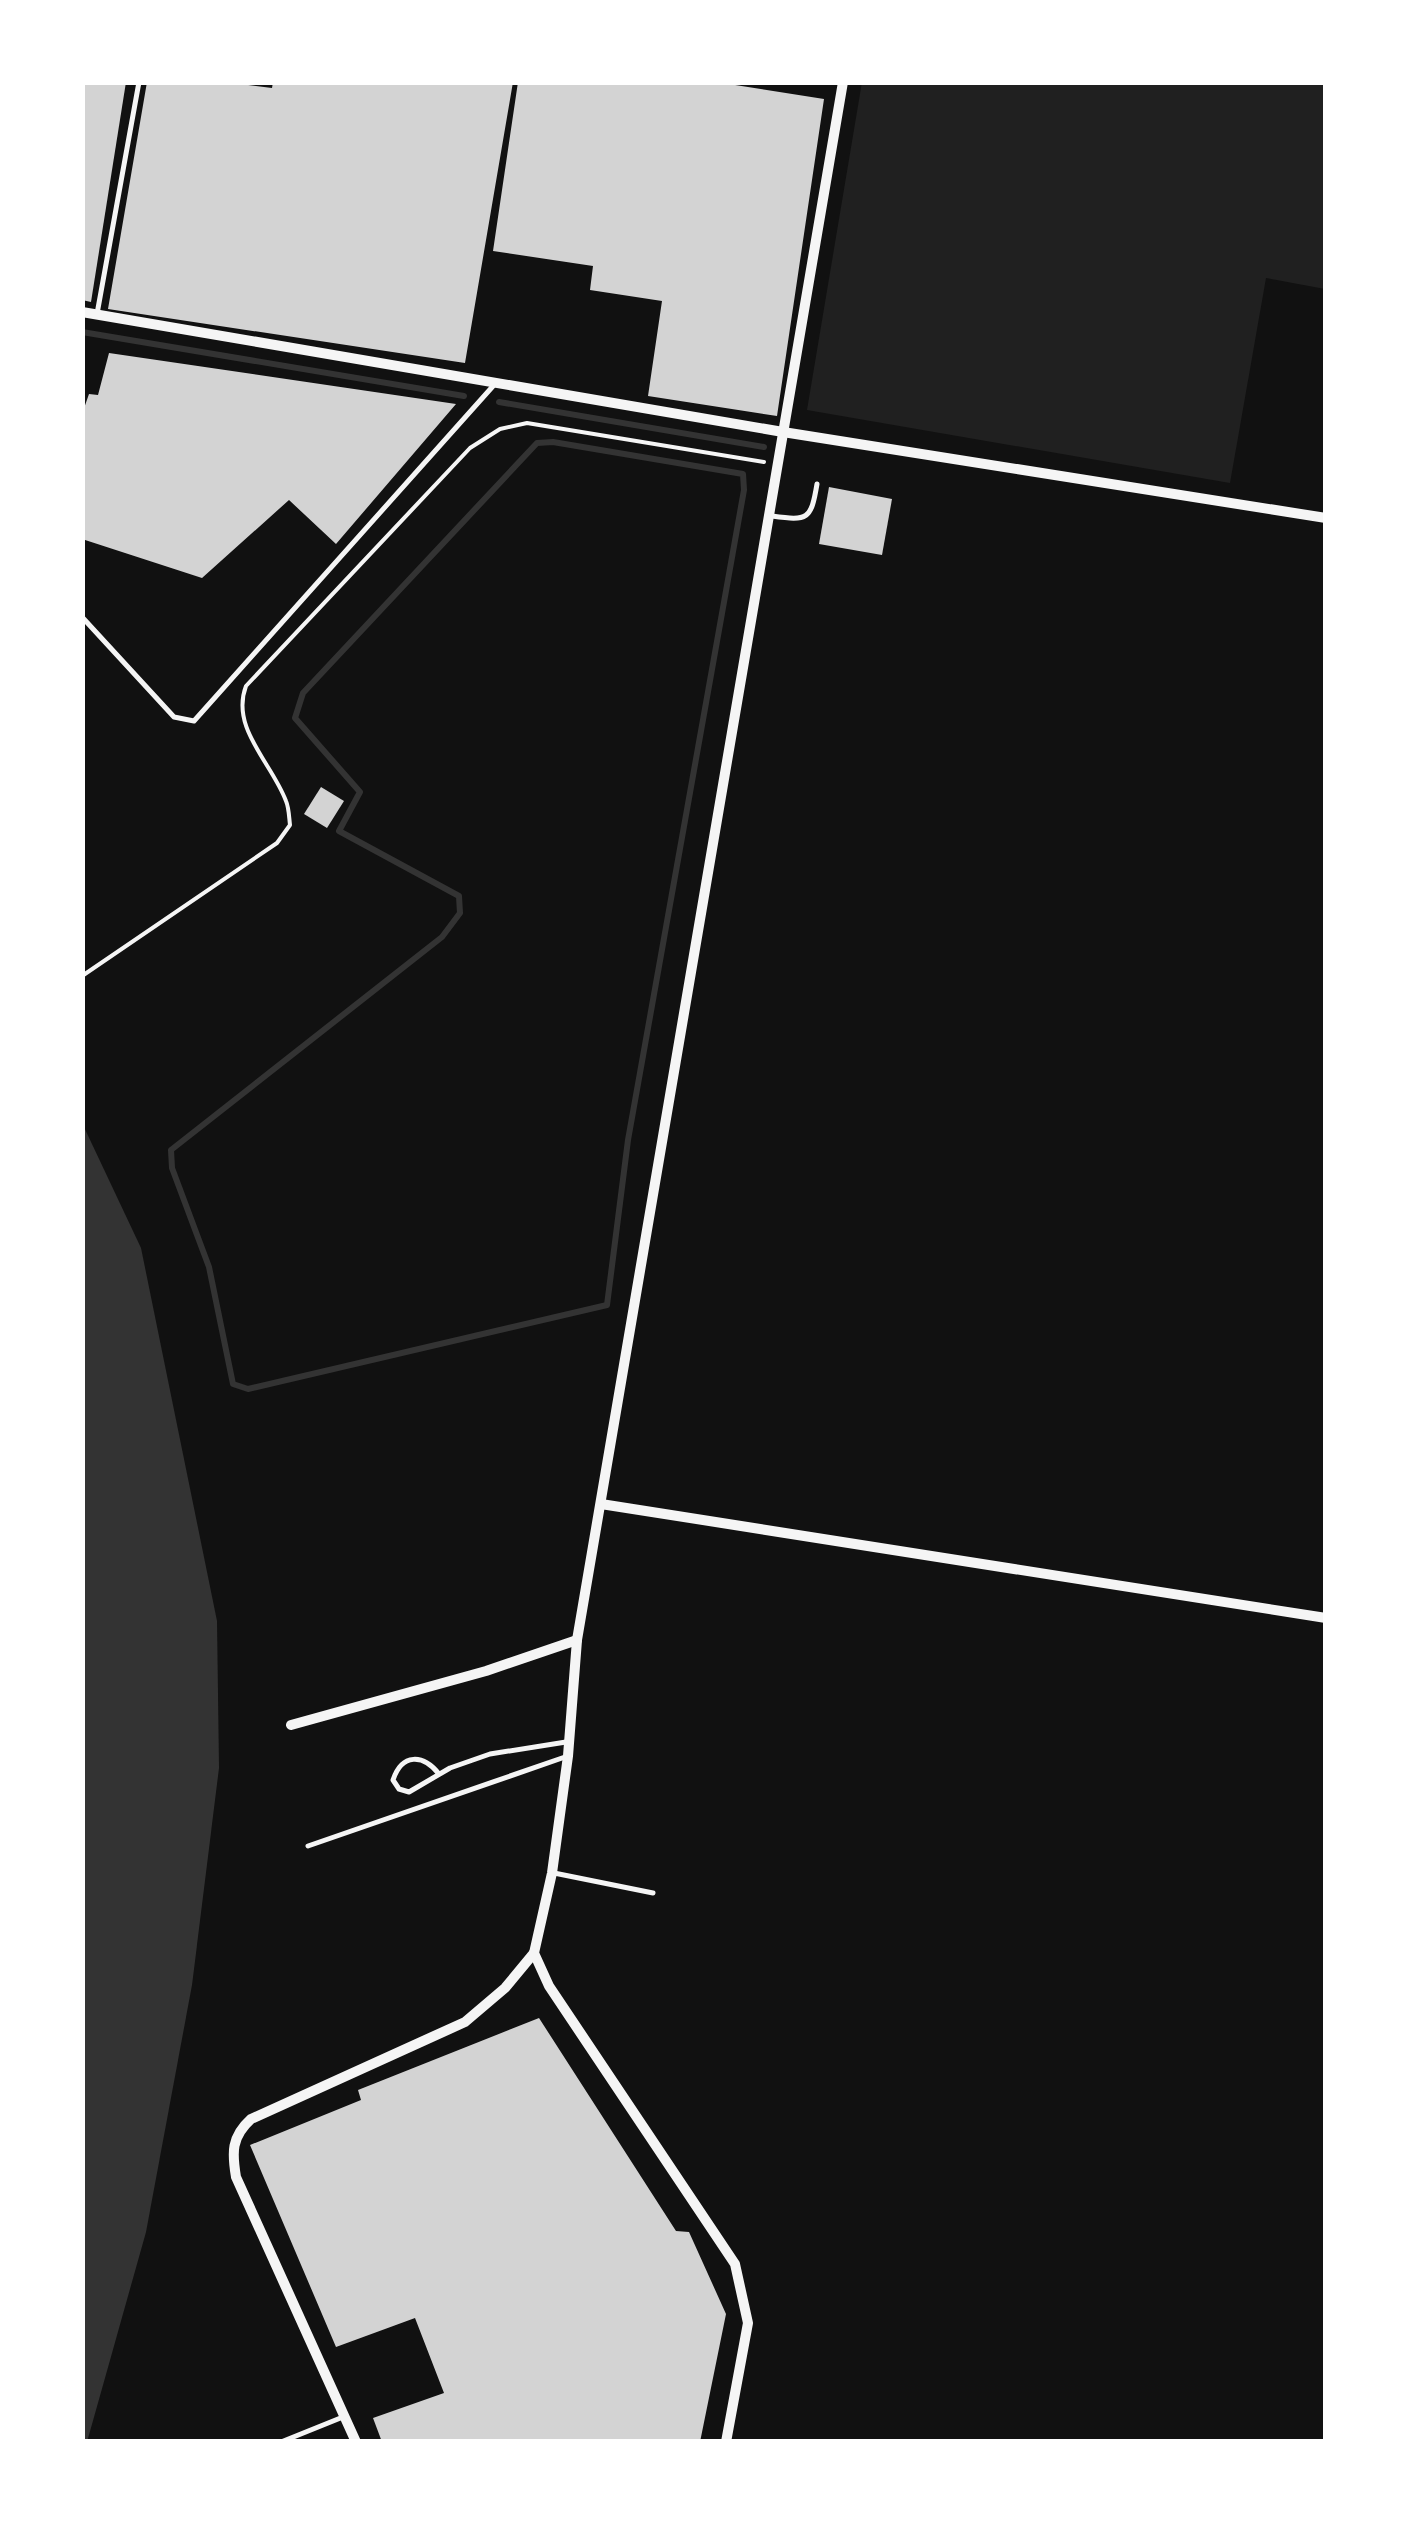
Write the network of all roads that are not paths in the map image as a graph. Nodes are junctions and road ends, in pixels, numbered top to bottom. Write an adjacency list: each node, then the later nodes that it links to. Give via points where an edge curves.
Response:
1 (140, 82): 4 (lane)
2 (843, 82): 6 (street)
3 (82, 312): 4 (street)
4 (97, 314): 5 (street)
5 (496, 383): 6 (street); 10 (lane, via 194,721 174,717)
6 (783, 432): 8 (street); 9 (street)
7 (818, 484): 8 (lane, via 806,517)
8 (769, 516): 11 (street)
9 (1326, 518)
10 (82, 618)
11 (602, 1504): 12 (street); 13 (street)
12 (1326, 1618)
13 (576, 1640): 14 (street); 15 (street)
14 (291, 1725)
15 (569, 1742): 16 (street); 17 (lane, via 490,1754)
16 (568, 1756): 18 (lane); 19 (street)
17 (439, 1774): 17 (lane, via 409,1792 393,1780 416,1757)
18 (308, 1846)
19 (552, 1873): 20 (lane); 21 (street)
20 (653, 1892)
21 (534, 1953): 22 (street, via 464,2022 251,2119 235,2140 236,2178); 25 (street, via 549,1986 735,2264 748,2323)
22 (345, 2416): 23 (lane); 24 (street)
23 (280, 2442)
24 (356, 2442)
25 (726, 2442)

